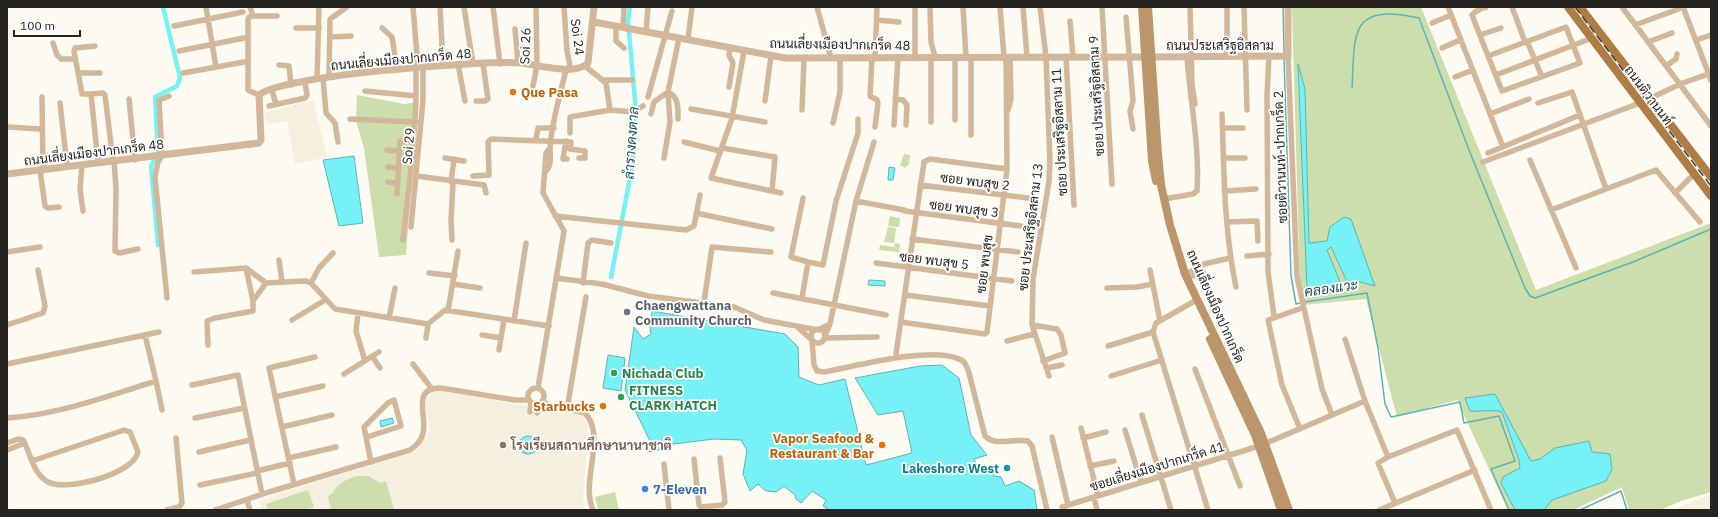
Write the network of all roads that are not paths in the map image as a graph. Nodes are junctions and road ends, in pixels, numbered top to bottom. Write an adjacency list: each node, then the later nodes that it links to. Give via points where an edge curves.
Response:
1 (206, 7): 45 (street)
2 (250, 7): 42 (street)
3 (319, 7): 54 (street)
4 (347, 7): 65 (street, via 330,19)
5 (413, 7): 121 (street)
6 (440, 7): 116 (street)
7 (464, 7): 112 (street)
8 (493, 7): 114 (street)
9 (536, 7): 117 (street, Soi 26)
10 (564, 7): 123 (street, Soi 24)
11 (594, 7): 48 (street)
12 (624, 7): 56 (street)
13 (648, 7): 59 (street)
14 (692, 7): 69 (street)
15 (817, 7): 103 (street)
16 (877, 7): 46 (street)
17 (915, 7): 89 (street)
18 (930, 7): 90 (street)
19 (963, 7): 92 (street)
20 (1000, 7): 93 (street, ซอย พบสุข)
21 (1023, 7): 94 (street)
22 (1040, 7): 95 (street, ซอย ประเสริฐอิสลาม 13)
23 (1102, 7): 97 (street, ซอย ประเสริฐอิสลาม 9)
24 (1142, 7): 99 (main road, ถนนเลี่ยงเมืองปากเกร็ด)
25 (1148, 7): 99 (main road, ถนนเลี่ยงเมืองปากเกร็ด)
26 (1190, 7): 100 (street)
27 (1227, 7): 101 (street)
28 (1244, 7): 85 (street)
29 (1288, 7): 87 (street, ซอยติวานนท์-ปากเกร็ด 2)
30 (1448, 7): 41 (street)
31 (1484, 7): 61 (street, via 1472,15)
32 (1512, 7): 72 (street)
33 (1568, 7): 68 (main road, ถนนติวานนท์)
34 (1580, 7): 150 (main road, ถนนติวานนท์)
35 (1622, 7): 38 (street)
36 (1683, 7): 37 (street); 71 (street)
37 (1669, 9): 51 (street)
38 (1627, 10): 51 (street)
39 (672, 11): 64 (street)
40 (243, 12): 45 (street)
41 (1451, 15): 50 (street); 70 (street)
42 (253, 16): 43 (street); 145 (street, via 248,19 248,90)
43 (277, 16)
44 (1126, 17): 98 (street)
45 (208, 19): 52 (street); 75 (street)
46 (876, 20): 49 (street); 105 (street)
47 (1070, 21): 96 (street, ซอย ประเสริฐอิสลาม 11)
48 (594, 22): 56 (street, ถนนเลี่ยงเมืองปากเกร็ด 48); 118 (street, via 588,63)
49 (899, 22)
50 (1432, 23)
51 (1635, 25): 73 (street)
52 (174, 26)
53 (296, 28): 54 (street)
54 (318, 28): 131 (street)
55 (382, 28): 122 (street, via 392,38)
56 (625, 28): 59 (street, ถนนเลี่ยงเมืองปากเกร็ด 48); 78 (street, via 616,41)
57 (1501, 28): 61 (street)
58 (515, 29): 110 (street)
59 (646, 32): 64 (street, ถนนเลี่ยงเมืองปากเกร็ด 48)
60 (1672, 33): 73 (street)
61 (1480, 35): 88 (street)
62 (1711, 35): 71 (street)
63 (351, 36): 65 (street)
64 (666, 36): 67 (street, ถนนเลี่ยงเมืองปากเกร็ด 48); 149 (street)
65 (330, 37): 131 (street)
66 (244, 38): 75 (street)
67 (679, 38): 69 (street, ถนนเลี่ยงเมืองปากเกร็ด 48); 143 (street)
68 (1592, 38): 77 (street); 159 (main road, ถนนติวานนท์)
69 (688, 39): 79 (street, ถนนเลี่ยงเมืองปากเกร็ด 48)
70 (1460, 40): 80 (street); 124 (street)
71 (1696, 40): 128 (street)
72 (1526, 42): 77 (street, via 1566,27); 88 (street); 108 (street)
73 (1648, 42): 119 (street)
74 (53, 43): 107 (street, via 59,58)
75 (212, 44): 81 (street); 120 (street)
76 (95, 46): 107 (street, via 75,48)
77 (1573, 46): 108 (street); 130 (street, via 1580,63)
78 (624, 48)
79 (730, 48): 82 (street, ถนนเลี่ยงเมืองปากเกร็ด 48); 140 (street, via 733,63)
80 (1442, 48)
81 (179, 51)
82 (744, 51): 84 (street, ถนนเลี่ยงเมืองปากเกร็ด 48); 173 (street)
83 (1677, 54): 119 (street, via 1676,59)
84 (771, 56): 102 (street, ถนนเลี่ยงเมืองปากเกร็ด 48); 154 (street)
85 (1246, 56): 86 (street, ถนนประเสริฐอิสลาม); 101 (street, ถนนประเสริฐอิสลาม); 167 (street)
86 (1269, 56): 87 (street, ถนนประเสริฐอิสลาม); 278 (street)
87 (1286, 56): 317 (street, ซอยติวานนท์-ปากเกร็ด 2, via 1296,277)
88 (1488, 56): 129 (street)
89 (915, 57): 90 (street, ถนนเลี่ยงเมืองปากเกร็ด 48); 106 (street, ถนนเลี่ยงเมืองปากเกร็ด 48)
90 (933, 57): 91 (street, ถนนเลี่ยงเมืองปากเกร็ด 48); 180 (street)
91 (955, 57): 92 (street, ถนนเลี่ยงเมืองปากเกร็ด 48); 176 (street)
92 (968, 57): 93 (street, ถนนเลี่ยงเมืองปากเกร็ด 48); 193 (street)
93 (1007, 57): 94 (street, ถนนเลี่ยงเมืองปากเกร็ด 48); 224 (street, ซอย พบสุข, via 1011,99 1008,112)
94 (1027, 57): 95 (street, ถนนเลี่ยงเมืองปากเกร็ด 48)
95 (1046, 57): 96 (street, ถนนเลี่ยงเมืองปากเกร็ด 48); 333 (street, ซอย ประเสริฐอิสลาม 13, via 1050,162 1033,279)
96 (1069, 57): 97 (street, ถนนเลี่ยงเมืองปากเกร็ด 48); 251 (street, ซอย ประเสริฐอิสลาม 11)
97 (1105, 57): 98 (street, ถนนเลี่ยงเมืองปากเกร็ด 48); 234 (street, ซอย ประเสริฐอิสลาม 9)
98 (1128, 57): 99 (street, ถนนเลี่ยงเมืองปากเกร็ด 48); 191 (street)
99 (1148, 57): 100 (street, ถนนประเสริฐอิสลาม); 249 (main road, ถนนเลี่ยงเมืองปากเกร็ด); 316 (main road, ถนนเลี่ยงเมืองปากเกร็ด, via 1152,161 1156,186 1177,267)
100 (1189, 57): 101 (street, ถนนประเสริฐอิสลาม); 161 (street); 249 (street, via 1197,191)
101 (1227, 57)
102 (804, 58): 103 (street, ถนนเลี่ยงเมืองปากเกร็ด 48); 166 (street)
103 (831, 58): 104 (street, ถนนเลี่ยงเมืองปากเกร็ด 48)
104 (840, 58): 105 (street, ถนนเลี่ยงเมืองปากเกร็ด 48); 179 (street, via 840,92)
105 (873, 58): 106 (street, ถนนเลี่ยงเมืองปากเกร็ด 48); 186 (street, via 870,96 878,103)
106 (898, 58): 152 (street)
107 (75, 59): 125 (street)
108 (1535, 60): 129 (street); 130 (street)
109 (244, 62): 120 (street)
110 (518, 63): 114 (street, ถนนเลี่ยงเมืองปากเกร็ด 48); 117 (street, ถนนเลี่ยงเมืองปากเกร็ด 48)
111 (458, 64): 112 (street, ถนนเลี่ยงเมืองปากเกร็ด 48); 116 (street, ถนนเลี่ยงเมืองปากเกร็ด 48); 155 (street)
112 (473, 64): 113 (street, ถนนเลี่ยงเมืองปากเกร็ด 48)
113 (483, 64): 114 (street, ถนนเลี่ยงเมืองปากเกร็ด 48); 156 (street, via 488,99)
114 (500, 64)
115 (279, 65): 138 (street, via 289,66)
116 (443, 65): 121 (street, ถนนเลี่ยงเมืองปากเกร็ด 48)
117 (536, 65): 123 (street, ถนนเลี่ยงเมืองปากเกร็ด 48); 139 (street, Soi 26)
118 (585, 66): 123 (street, ถนนเลี่ยงเมืองปากเกร็ด 48); 133 (street)
119 (1666, 66): 137 (street)
120 (216, 67): 127 (street)
121 (419, 68): 122 (street, ถนนเลี่ยงเมืองปากเกร็ด 48); 147 (street); 228 (street, Soi 29, via 423,100)
122 (397, 70): 131 (street, ถนนเลี่ยงเมืองปากเกร็ด 48)
123 (569, 70): 187 (street)
124 (1473, 70): 132 (street); 170 (street)
125 (78, 73): 126 (street); 144 (street, via 82,94)
126 (100, 73)
127 (183, 73)
128 (1710, 73): 135 (street); 137 (street)
129 (1496, 75): 130 (street, via 1502,91)
130 (1542, 77)
131 (323, 78): 136 (street, ถนนเลี่ยงเมืองปากเกร็ด 48); 198 (street, via 326,113 335,123)
132 (1455, 78)
133 (603, 80): 134 (street); 165 (street, via 607,86)
134 (632, 80)
135 (1711, 80)
136 (305, 82): 138 (street, ถนนเลี่ยงเมืองปากเกร็ด 48); 160 (street, via 305,98)
137 (1680, 84): 150 (street); 184 (street)
138 (292, 85): 141 (street, ถนนเลี่ยงเมืองปากเกร็ด 48)
139 (533, 86)
140 (729, 87)
141 (272, 90): 145 (street, ถนนเลี่ยงเมืองปากเกร็ด 48); 160 (street)
142 (365, 92): 147 (street)
143 (668, 92): 168 (street, via 654,102); 174 (street, via 673,94 677,101); 209 (street, via 670,122)
144 (92, 94): 216 (street, via 103,93 105,96); 218 (street)
145 (259, 95): 206 (street, ถนนเลี่ยงเมืองปากเกร็ด 48, via 259,144)
146 (169, 96): 206 (street, via 159,100)
147 (416, 96): 177 (street)
148 (42, 97): 190 (street)
149 (648, 97)
150 (1650, 98): 159 (main road); 230 (main road, ถนนติวานนท์)
151 (129, 99): 214 (street)
152 (895, 99): 182 (street); 183 (street, via 903,100 907,105)
153 (1529, 99): 170 (street)
154 (765, 100)
155 (465, 101)
156 (476, 101)
157 (1538, 102): 171 (street, via 1571,91)
158 (60, 103): 221 (street)
159 (1640, 103): 181 (street); 227 (main road, ถนนติวานนท์)
160 (278, 104): 162 (street)
161 (1195, 104)
162 (269, 106)
163 (639, 109): 165 (street)
164 (691, 109): 173 (street)
165 (610, 110): 192 (street, via 570,117)
166 (802, 110)
167 (1247, 110)
168 (651, 114)
169 (1222, 114): 188 (street)
170 (1490, 114): 201 (street)
171 (1580, 115): 181 (street); 201 (street)
172 (350, 118): 177 (street)
173 (732, 118): 178 (street); 202 (street)
174 (678, 119)
175 (858, 119): 282 (street, via 858,133 836,201 823,265)
176 (955, 120)
177 (416, 122): 195 (street)
178 (765, 122)
179 (833, 122)
180 (931, 122)
181 (1583, 123): 219 (street); 237 (street)
182 (894, 125)
183 (906, 125)
184 (1711, 126)
185 (7, 127): 190 (street)
186 (875, 127)
187 (554, 128): 194 (street, via 538,128); 196 (street)
188 (1223, 128): 189 (street); 210 (street)
189 (1243, 128)
190 (41, 129): 225 (street)
191 (1133, 129)
192 (570, 133)
193 (971, 135)
194 (536, 139): 196 (street); 229 (street, via 489,140 489,175)
195 (414, 140): 204 (street, via 400,141); 265 (street, via 410,196)
196 (551, 140): 197 (street); 257 (street, via 549,168 546,171 543,193)
197 (566, 141): 208 (street, via 571,142 570,149 585,151 585,158); 213 (street, via 563,159)
198 (338, 142)
199 (684, 142): 202 (street)
200 (874, 142): 250 (street)
201 (1503, 147): 205 (street)
202 (721, 149): 238 (street, via 775,157); 238 (street, via 711,178)
203 (387, 150): 204 (street)
204 (399, 151): 223 (street)
205 (1488, 153)
206 (157, 157): 214 (street, ถนนเลี่ยงเมืองปากเกร็ด 48); 311 (street, via 155,177)
207 (445, 158): 212 (street)
208 (579, 158)
209 (664, 158)
210 (1224, 158): 211 (street); 239 (street)
211 (1245, 158)
212 (454, 159): 217 (street); 232 (street)
213 (567, 159)
214 (135, 160): 216 (street, ถนนเลี่ยงเมืองปากเกร็ด 48)
215 (1530, 160): 253 (street)
216 (113, 161): 218 (street, ถนนเลี่ยงเมืองปากเกร็ด 48); 271 (street, via 116,195 115,250 119,252)
217 (464, 161)
218 (98, 162): 220 (street, ถนนเลี่ยงเมืองปากเกร็ด 48)
219 (1483, 162)
220 (82, 165): 221 (street, ถนนเลี่ยงเมืองปากเกร็ด 48); 254 (street, via 80,189)
221 (67, 166): 225 (street, ถนนเลี่ยงเมืองปากเกร็ด 48)
222 (388, 167): 223 (street)
223 (398, 168): 233 (street)
224 (1007, 169): 235 (street, via 930,159 922,165); 245 (street, ซอย พบสุข)
225 (41, 170): 226 (street, ถนนเลี่ยงเมืองปากเกร็ด 48); 252 (street, via 45,206)
226 (7, 174)
227 (1694, 174): 242 (street); 246 (main road, ถนนติวานนท์)
228 (417, 176): 232 (street); 262 (street, Soi 29)
229 (473, 176)
230 (1711, 177)
231 (388, 182): 233 (street)
232 (452, 182): 240 (street, via 484,186); 266 (street)
233 (397, 183): 243 (street)
234 (1112, 184)
235 (920, 185): 245 (street, ซอย พบสุข 2); 256 (street)
236 (1256, 189): 239 (street)
237 (1606, 189): 242 (street, via 1656,170); 253 (street)
238 (772, 191): 241 (street)
239 (1224, 191): 258 (street)
240 (486, 193)
241 (781, 193)
242 (1675, 193): 259 (street)
243 (397, 194)
244 (700, 195): 255 (street)
245 (1004, 195): 248 (street, ซอย พบสุข 2); 260 (street, ซอย พบสุข)
246 (1711, 196)
247 (803, 198): 282 (street, via 791,257)
248 (1028, 198)
249 (1164, 199): 293 (main road, ถนนเลี่ยงเมืองปากเกร็ด)
250 (856, 201): 256 (street, ซอย พบสุข 3); 318 (street)
251 (1074, 205)
252 (60, 207)
253 (1551, 210): 286 (street)
254 (83, 212)
255 (696, 213): 257 (street, via 694,226 686,230); 263 (street)
256 (916, 213): 260 (street, ซอย พบสุข 3); 264 (street)
257 (555, 216): 294 (street, via 564,231)
258 (1227, 222): 267 (street, via 1257,221); 280 (street)
259 (1700, 222)
260 (1000, 223): 261 (street, ซอย พบสุข 3); 272 (street, ซอย พบสุข)
261 (1021, 226)
262 (411, 227)
263 (772, 229)
264 (912, 239): 272 (street); 284 (street)
265 (403, 240)
266 (452, 240)
267 (1258, 241)
268 (526, 243): 327 (street)
269 (611, 243): 298 (street, via 592,240 588,243)
270 (40, 246): 274 (street)
271 (138, 249)
272 (997, 250): 276 (street); 295 (street, ซอย พบสุข)
273 (458, 251): 292 (street)
274 (7, 252)
275 (771, 252): 315 (street, via 712,247)
276 (1018, 252)
277 (333, 253): 300 (street, via 319,268)
278 (1269, 254): 279 (street); 323 (street, via 1268,272)
279 (1247, 256)
280 (1230, 258): 287 (street, via 1204,264); 303 (street)
281 (279, 260): 297 (street)
282 (808, 262): 312 (street)
283 (876, 264): 284 (street, ซอย พบสุข 5)
284 (908, 267): 295 (street, ซอย พบสุข 5); 309 (street)
285 (246, 268): 290 (street); 299 (street); 314 (street)
286 (1576, 268)
287 (1202, 269): 293 (street); 308 (street)
288 (38, 270): 332 (street, via 45,306 43,313)
289 (1150, 270): 302 (street)
290 (194, 272)
291 (429, 273): 292 (street)
292 (455, 276): 301 (street)
293 (1186, 276): 401 (main road, ถนนเลี่ยงเมืองปากเกร็ด)
294 (556, 278): 298 (street); 334 (street)
295 (993, 279): 296 (street, ซอย พบสุข 5); 319 (street, ซอย พบสุข)
296 (1012, 281)
297 (282, 282): 299 (street); 300 (street)
298 (583, 282): 315 (street, via 602,284 648,296)
299 (266, 283): 314 (street)
300 (311, 283): 313 (street)
301 (453, 284): 305 (street); 320 (street)
302 (1152, 284): 306 (street, via 1137,288); 328 (street)
303 (1236, 287)
304 (395, 288): 324 (street)
305 (480, 288)
306 (1107, 288)
307 (774, 293): 312 (street)
308 (1208, 294)
309 (905, 295): 319 (street); 329 (street)
310 (586, 297): 380 (street)
311 (166, 298)
312 (802, 298): 318 (street)
313 (325, 300): 321 (street, via 335,309); 326 (street)
314 (253, 301): 350 (street, via 252,313 207,321)
315 (704, 302): 335 (street, via 734,307 764,320)
316 (1193, 302): 328 (street); 401 (main road, ถนนเลี่ยงเมืองปากเกร็ด)
317 (1302, 304): 323 (street); 386 (street, ซอยติวานนท์-ปากเกร็ด 2, via 1322,389)
318 (834, 305): 322 (street); 331 (street)
319 (990, 306): 329 (street, ซอย พบสุข, via 985,334)
320 (448, 311): 325 (street); 330 (street, via 444,310)
321 (358, 313): 324 (street); 358 (street, via 356,331)
322 (886, 314)
323 (1274, 316): 391 (street, via 1268,320 1282,385)
324 (389, 318): 330 (street)
325 (504, 319): 327 (street); 344 (street)
326 (292, 320)
327 (514, 321): 334 (street)
328 (1160, 321): 338 (street, via 1155,325)
329 (901, 322): 355 (street)
330 (428, 324): 343 (street)
331 (830, 324): 336 (street); 345 (street)
332 (7, 325)
333 (1032, 325): 339 (street, ซอย ประเสริฐอิสลาม 13); 360 (street, via 1057,329 1061,335 1065,353)
334 (549, 326): 373 (street)
335 (796, 326): 336 (street); 347 (street)
336 (818, 330): 345 (street, via 823,332); 347 (street, via 812,332)
337 (159, 332): 340 (street)
338 (1153, 332): 351 (street); 359 (street)
339 (1034, 334): 348 (street); 360 (street, ซอย ประเสริฐอิสลาม 13)
340 (145, 335): 361 (street); 370 (street)
341 (482, 335): 344 (street)
342 (877, 337): 345 (street)
343 (426, 338)
344 (501, 338): 352 (street)
345 (824, 338): 349 (street)
346 (1345, 339): 376 (street)
347 (812, 340): 349 (street); 353 (street)
348 (1007, 341)
349 (819, 343): 353 (street)
350 (208, 345)
351 (1108, 346)
352 (499, 350)
353 (813, 350): 433 (street, via 814,365 817,371 824,372 914,355 946,355 960,359 966,364 969,373 985,436 990,441 997,442 1028,440 1032,446)
354 (378, 352): 357 (street)
355 (896, 354)
356 (315, 356): 375 (street, via 269,368)
357 (372, 356): 358 (street); 364 (street)
358 (365, 360): 367 (street)
359 (1162, 360): 369 (street); 415 (street)
360 (1044, 361): 365 (street, ซอย ประเสริฐอิสลาม 13)
361 (7, 364)
362 (413, 364): 374 (street)
363 (1062, 365): 365 (street)
364 (380, 368)
365 (1046, 368): 368 (street, ซอย ประเสริฐอิสลาม 13)
366 (1195, 369): 405 (street)
367 (344, 374)
368 (1049, 376)
369 (1111, 376)
370 (156, 381): 381 (street); 387 (street, via 76,406)
371 (192, 385): 379 (street, via 238,375)
372 (323, 386): 375 (street)
373 (538, 388): 377 (street, via 529,392); 378 (street, via 544,394)
374 (432, 389): 377 (street, via 441,388); 412 (street, via 422,401 424,433 416,444 410,450)
375 (275, 397): 389 (street)
376 (1365, 400): 386 (street, ซอยเลี่ยงเมืองปากเกร็ด 41); 406 (street)
377 (530, 401): 378 (street); 382 (street)
378 (540, 402): 380 (street); 383 (street)
379 (244, 408): 388 (street); 398 (street)
380 (566, 409): 431 (street, via 585,413 592,422 594,437 589,494)
381 (162, 410)
382 (530, 412)
383 (537, 413)
384 (332, 415): 389 (street)
385 (1142, 415): 418 (street)
386 (1332, 415): 391 (street, ซอยเลี่ยงเมืองปากเกร็ด 41)
387 (7, 418)
388 (196, 418)
389 (282, 427): 409 (street)
390 (1081, 428): 397 (street)
391 (1300, 429): 401 (street, ซอยเลี่ยงเมืองปากเกร็ด 41)
392 (1125, 430): 419 (street)
393 (1106, 432): 397 (street)
394 (367, 437): 394 (street, via 365,425 394,400 400,426); 412 (street)
395 (1052, 437): 424 (street, ซอยเลี่ยงเมืองปากเกร็ด 41, via 1065,506)
396 (176, 438): 428 (street, via 182,503 179,507)
397 (1083, 438): 414 (street)
398 (250, 440): 404 (street); 417 (street)
399 (7, 443): 400 (street, via 21,438)
400 (25, 443): 403 (street); 410 (street)
401 (1262, 445): 405 (street, ซอยเลี่ยงเมืองปากเกร็ด 41); 437 (main road, ถนนเลี่ยงเมืองปากเกร็ด); 438 (main road, ถนนเลี่ยงเมืองปากเกร็ด)
402 (336, 447): 409 (street)
403 (7, 450)
404 (199, 452)
405 (1229, 456): 415 (street, ซอยเลี่ยงเมืองปากเกร็ด 41); 422 (street)
406 (1388, 457): 416 (street, via 1457,430); 426 (street, via 1378,463)
407 (720, 458): 427 (street, via 725,502)
408 (694, 459): 427 (street, via 699,505)
409 (290, 460): 417 (street); 420 (street)
410 (32, 461): 410 (street, via 41,477 62,486 91,480 128,466 138,452 130,432 124,430)
411 (1114, 461): 414 (street)
412 (371, 462): 420 (street)
413 (664, 464): 432 (street)
414 (1090, 466): 424 (street)
415 (1195, 466): 418 (street, ซอยเลี่ยงเมืองปากเกร็ด 41); 436 (street)
416 (1475, 470): 426 (street); 440 (street)
417 (257, 472): 421 (street); 423 (street)
418 (1161, 476): 419 (street, ซอยเลี่ยงเมืองปากเกร็ด 41); 435 (street)
419 (1141, 482): 424 (street, ซอยเลี่ยงเมืองปากเกร็ด 41)
420 (294, 484): 423 (street)
421 (200, 485)
422 (1240, 486)
423 (262, 494): 425 (street)
424 (1096, 496): 434 (street)
425 (247, 500): 429 (street); 430 (street)
426 (1396, 503): 439 (street)
427 (712, 508)
428 (167, 510)
429 (215, 510)
430 (250, 510)
431 (593, 510)
432 (669, 510)
433 (1047, 510)
434 (1097, 510)
435 (1171, 510)
436 (1208, 510)
437 (1281, 510)
438 (1289, 510)
439 (1379, 510)
440 (1491, 510)

